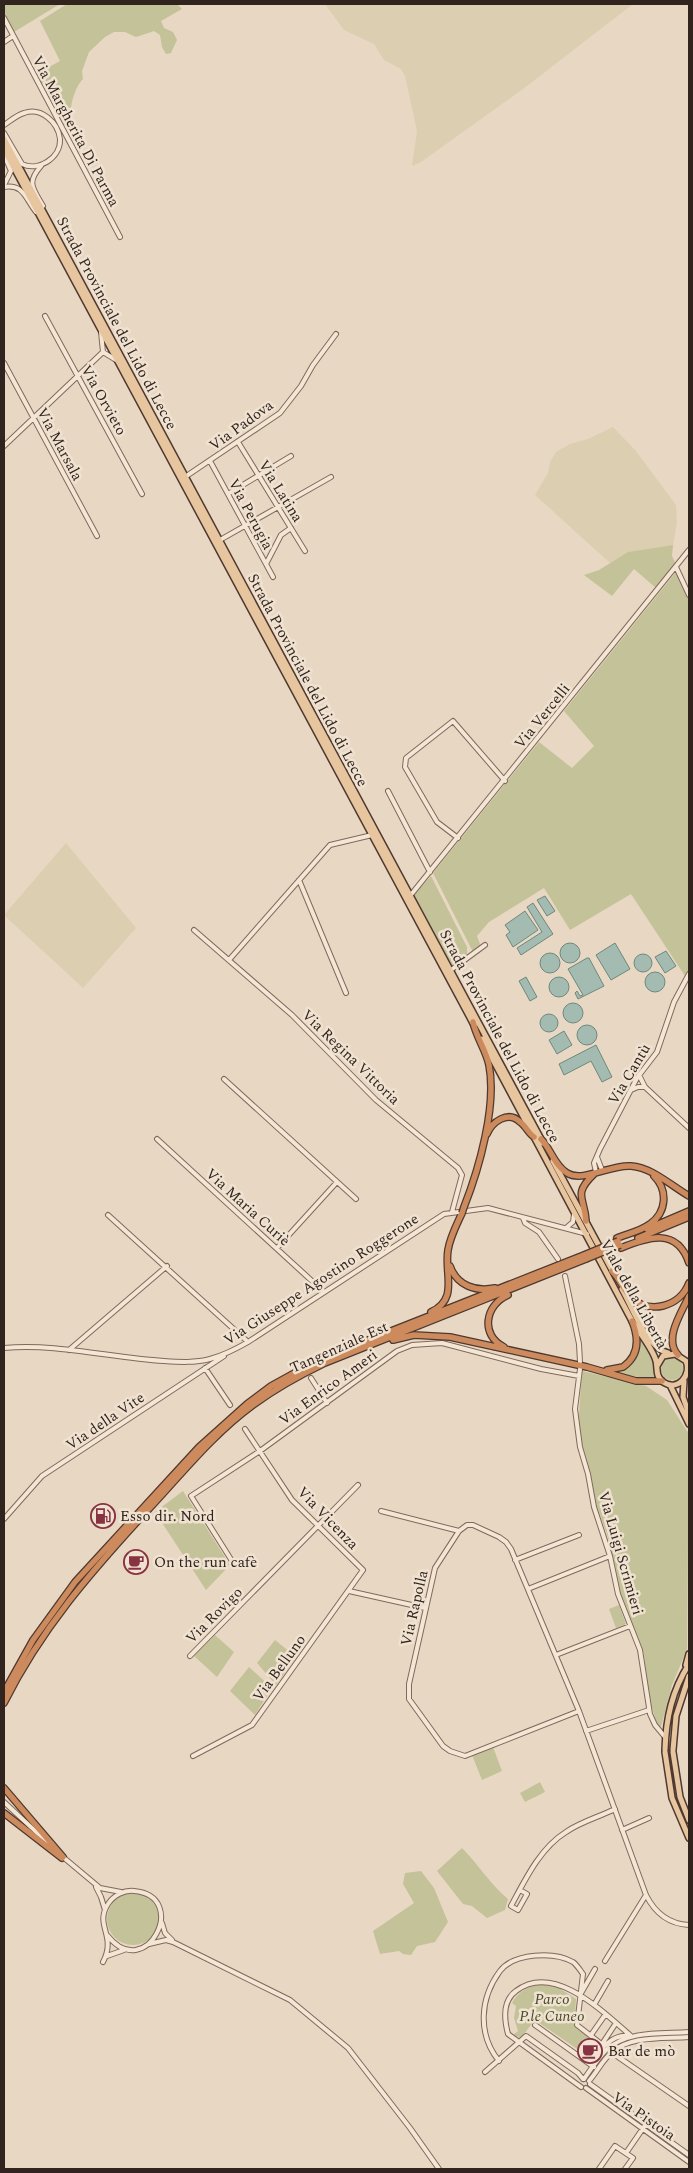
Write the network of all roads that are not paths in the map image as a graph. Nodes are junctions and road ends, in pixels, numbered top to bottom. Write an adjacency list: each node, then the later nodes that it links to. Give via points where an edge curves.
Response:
1 (4, 18): 2 (street, Via Margherita Di Parma)
2 (13, 36): 3 (street); 5 (street, Via Margherita Di Parma)
3 (4, 42)
4 (4, 125): 5 (street, via 24,113 36,112 48,116)
5 (58, 126): 10 (street, via 60,140 57,152); 14 (street, Via Margherita Di Parma)
6 (4, 133): 10 (street, via 22,164)
7 (4, 139): 13 (main road, Strada Provinciale del Lido di Lecce)
8 (4, 149): 12 (main road, Strada Provinciale del Lido di Lecce)
9 (4, 155): 11 (street, via 11,171)
10 (41, 166): 13 (street, via 31,184)
11 (4, 186): 12 (street, via 22,189)
12 (41, 218): 16 (main road, Strada Provinciale del Lido di Lecce)
13 (48, 222): 27 (main road, Strada Provinciale del Lido di Lecce)
14 (120, 237)
15 (45, 316): 21 (street, Via Orvieto)
16 (101, 332): 18 (street); 19 (main road, Strada Provinciale del Lido di Lecce)
17 (336, 334): 23 (street, Via Padova, via 280,412)
18 (103, 352): 19 (street); 21 (street)
19 (116, 360): 27 (main road, Strada Provinciale del Lido di Lecce)
20 (4, 363): 22 (street, Via Marsala)
21 (78, 376): 22 (street); 32 (street, Via Orvieto)
22 (34, 418): 24 (street); 37 (street, Via Marsala)
23 (238, 442): 26 (street, Via Padova); 28 (street, Via Latina)
24 (4, 446)
25 (291, 456): 28 (street)
26 (210, 461): 29 (street, Via Padova); 33 (street, Via Perugia)
27 (180, 473): 29 (main road, Strada Provinciale del Lido di Lecce); 31 (main road, Strada Provinciale del Lido di Lecce)
28 (258, 476): 33 (street); 34 (street, Via Latina)
29 (186, 477): 31 (main road, Strada Provinciale del Lido di Lecce)
30 (331, 477): 34 (street)
31 (187, 485): 38 (main road, Strada Provinciale del Lido di Lecce); 47 (main road, Strada Provinciale del Lido di Lecce)
32 (142, 494)
33 (228, 494): 35 (street, Via Perugia)
34 (278, 508): 35 (street); 36 (street, Via Latina)
35 (245, 526): 38 (street); 41 (street, Via Perugia)
36 (291, 528): 40 (street, Via Latina); 41 (street, via 281,535)
37 (97, 536)
38 (220, 540): 51 (main road, Strada Provinciale del Lido di Lecce)
39 (689, 550): 42 (street, Via Vercelli)
40 (305, 551)
41 (266, 564): 43 (street, Via Perugia)
42 (676, 567): 44 (street); 45 (street, Via Vercelli)
43 (272, 577)
44 (689, 595)
45 (504, 781): 48 (street, Via Vercelli); 48 (street, via 453,721 406,758 405,767 437,822)
46 (388, 791): 49 (street)
47 (372, 835): 50 (street, via 330,844); 58 (main road, Strada Provinciale del Lido di Lecce)
48 (458, 838): 49 (street, Via Vercelli)
49 (430, 872): 51 (street, Via Vercelli)
50 (299, 880): 54 (street); 57 (street)
51 (410, 896): 55 (main road, Strada Provinciale del Lido di Lecce)
52 (194, 930): 54 (street, Via Regina Vittoria)
53 (485, 945): 55 (street)
54 (229, 960): 77 (street, Via Regina Vittoria, via 292,1015 376,1100 458,1168 462,1175)
55 (451, 970): 66 (main road, Strada Provinciale del Lido di Lecce)
56 (689, 974): 59 (street, Via Cantù, via 674,1002 657,1052)
57 (346, 994)
58 (473, 1022): 64 (main road, Strada Provinciale del Lido di Lecce); 67 (highway, via 487,1055 491,1076)
59 (639, 1075): 61 (street); 62 (street, Via Cantù)
60 (224, 1079): 72 (street)
61 (645, 1087): 62 (street); 63 (street)
62 (630, 1090): 68 (street, Via Cantù)
63 (689, 1128)
64 (534, 1137): 67 (highway, via 518,1120 509,1117 491,1126); 75 (main road, Strada Provinciale del Lido di Lecce)
65 (157, 1139): 85 (street, Via Maria Curiè)
66 (541, 1139): 71 (highway, via 565,1172 582,1176); 81 (main road, Strada Provinciale del Lido di Lecce)
67 (483, 1143): 87 (highway, via 476,1174 448,1245)
68 (597, 1156): 70 (street); 71 (street, Via Cantù, via 594,1163)
69 (641, 1168): 70 (highway, via 621,1166); 73 (highway); 84 (highway, via 662,1186 662,1209 650,1224)
70 (602, 1170): 71 (highway)
71 (596, 1172): 81 (highway, via 582,1189 580,1199)
72 (337, 1182): 74 (street); 85 (street)
73 (689, 1196)
74 (356, 1199)
75 (574, 1211): 82 (street, via 573,1222); 83 (main road, Strada Provinciale del Lido di Lecce)
76 (689, 1211): 84 (highway)
77 (452, 1212): 80 (street, Via Giuseppe Agostino Roggerone, via 488,1208); 95 (street, Via Giuseppe Agostino Roggerone, via 438,1217)
78 (108, 1216): 90 (street)
79 (689, 1217): 84 (highway)
80 (523, 1218): 82 (street, Via Giuseppe Agostino Roggerone); 88 (street, via 539,1232)
81 (586, 1221): 83 (main road, Strada Provinciale del Lido di Lecce)
82 (566, 1229): 83 (street, Via Giuseppe Agostino Roggerone)
83 (589, 1234): 91 (main road, Viale della Libertà); 97 (main road, Viale della Libertà)
84 (619, 1243): 86 (highway, bridge); 86 (highway, bridge); 89 (highway, via 652,1237 667,1239 682,1249)
85 (277, 1248): 95 (street, Via Maria Curiè)
86 (593, 1253): 93 (highway, Tangenziale Est, bridge)
87 (447, 1258): 93 (highway, via 454,1276 472,1288 490,1289); 98 (highway, via 450,1286 445,1301)
88 (558, 1260)
89 (689, 1263)
90 (167, 1266): 99 (street); 102 (street)
91 (612, 1271): 94 (highway, via 631,1297 638,1303 653,1307 674,1303); 105 (main road, Viale della Libertà, via 649,1338 660,1350)
92 (564, 1276): 107 (street)
93 (531, 1279): 98 (highway, Tangenziale Est); 101 (highway, Tangenziale Est); 103 (highway, via 499,1300 488,1314 488,1326 494,1340)
94 (689, 1283)
95 (324, 1292): 99 (street, Via Giuseppe Agostino Roggerone)
96 (689, 1296): 105 (highway, via 673,1336)
97 (632, 1321): 108 (main road, Viale della Libertà); 109 (highway, via 637,1333 637,1346 628,1364 612,1370)
98 (405, 1326): 142 (highway, Tangenziale Est, via 296,1372 246,1404 220,1426 75,1582)
99 (248, 1342): 104 (street, Via Giuseppe Agostino Roggerone)
100 (4, 1348): 102 (street, Via Giuseppe Agostino Roggerone)
101 (364, 1348): 103 (highway, via 406,1336 437,1335); 145 (highway, Tangenziale Est, via 299,1376 252,1406 226,1428 73,1593)
102 (69, 1350): 104 (street, Via Giuseppe Agostino Roggerone, via 186,1362 208,1360)
103 (518, 1351): 109 (highway)
104 (228, 1353): 110 (street, Via della Vite)
105 (677, 1355): 106 (street); 108 (main road, Viale della Libertà, via 663,1356); 112 (main road, Viale della Libertà)
106 (689, 1359)
107 (580, 1362)
108 (657, 1366): 116 (main road, Viale della Libertà)
109 (588, 1367): 116 (highway, via 636,1380)
110 (205, 1368): 119 (street); 126 (street, Via della Vite, via 42,1476)
111 (580, 1369): 113 (street, Via Luigi Scrimieri)
112 (689, 1369): 115 (main road, Viale della Libertà)
113 (579, 1376): 118 (street, Via Enrico Ameri, via 442,1343 425,1343 397,1351); 130 (street, Via Luigi Scrimieri, via 575,1409 580,1447)
114 (311, 1378): 118 (street)
115 (684, 1379): 117 (main road); 120 (main road, Viale della Libertà, via 683,1397)
116 (662, 1381): 117 (main road)
117 (670, 1385): 121 (main road)
118 (326, 1402): 123 (street, Via Enrico Ameri)
119 (230, 1405)
120 (689, 1414)
121 (689, 1424)
122 (245, 1428): 123 (street, Via Vicenza)
123 (260, 1451): 127 (street, Via Vicenza, via 292,1500); 132 (street, Via Enrico Ameri, via 191,1496)
124 (358, 1485): 127 (street, Via Rovigo)
125 (381, 1511): 128 (street)
126 (4, 1519)
127 (318, 1526): 133 (street, Via Vicenza); 139 (street, Via Rovigo)
128 (459, 1530): 131 (street, via 473,1525 499,1537 506,1542); 136 (street, Via Rapolla, via 435,1568)
129 (579, 1534): 131 (street)
130 (610, 1556): 134 (street); 137 (street, Via Luigi Scrimieri, via 618,1594)
131 (516, 1560): 134 (street)
132 (232, 1561)
133 (363, 1570): 135 (street, Via Belluno)
134 (528, 1589): 140 (street)
135 (349, 1591): 136 (street); 158 (street, Via Belluno, via 252,1725)
136 (425, 1608): 152 (street, Via Rapolla, via 408,1684 409,1699 450,1751 465,1756)
137 (630, 1626): 140 (street); 153 (street, Via Luigi Scrimieri, via 644,1669)
138 (689, 1654): 143 (main road)
139 (190, 1656)
140 (556, 1656): 152 (street)
141 (689, 1664): 143 (main road)
142 (13, 1674): 146 (highway); 147 (highway, Tangenziale Est)
143 (682, 1676): 148 (main road)
144 (689, 1677): 149 (main road)
145 (14, 1683): 150 (highway, Tangenziale Est); 151 (highway)
146 (4, 1688)
147 (4, 1692)
148 (672, 1699): 149 (main road); 155 (main road)
149 (679, 1701): 157 (main road)
150 (4, 1703)
151 (4, 1709)
152 (579, 1710): 154 (street)
153 (649, 1710): 154 (street); 155 (street, Via Luigi Scrimieri, via 655,1725)
154 (586, 1731): 161 (street)
155 (666, 1737): 156 (main road)
156 (665, 1751): 157 (main road, via 669,1747); 166 (main road, via 672,1798)
157 (673, 1751): 164 (main road, via 680,1797)
158 (193, 1756)
159 (4, 1788): 167 (highway)
160 (4, 1802): 167 (street)
161 (615, 1809): 165 (street); 169 (street, via 557,1838)
162 (4, 1813): 167 (highway)
163 (649, 1818): 165 (street)
164 (689, 1820)
165 (622, 1830): 171 (street)
166 (689, 1838)
167 (65, 1858): 168 (street)
168 (93, 1883): 170 (street, via 106,1891); 172 (street, via 102,1897)
169 (520, 1890): 169 (street, via 511,1906 518,1910 527,1894)
170 (124, 1892): 172 (street, via 115,1896); 173 (street, via 140,1892 154,1900)
171 (646, 1895): 174 (street, via 651,1906 668,1920); 179 (street)
172 (104, 1910): 175 (street, via 103,1923)
173 (162, 1922): 176 (street, via 165,1933); 177 (street)
174 (689, 1925)
175 (107, 1935): 178 (street); 178 (street, via 109,1949 103,1962 112,1953)
176 (173, 1942): 177 (street, via 166,1940); 208 (street, via 290,2000 348,2048)
177 (149, 1944): 178 (street)
178 (128, 1949)
179 (605, 1961)
180 (596, 1969): 182 (street)
181 (608, 1981): 183 (street)
182 (579, 1996): 183 (street); 188 (street, via 577,2025); 191 (street, Via Pistoia, via 555,1982 542,1981 525,1985 511,1994 504,2019 508,2034); 194 (street, via 583,1974 573,1962 558,1957 525,1958 500,1971 485,2001 483,2014 488,2043)
183 (594, 2005): 184 (street)
184 (605, 2015): 185 (street); 188 (street)
185 (616, 2023): 190 (street); 192 (street)
186 (535, 2025): 195 (street)
187 (689, 2032): 190 (street)
188 (590, 2035): 192 (street)
189 (689, 2037): 190 (street)
190 (632, 2039): 192 (street, via 621,2034); 193 (street); 195 (street, via 618,2041)
191 (519, 2042): 194 (street); 197 (street, via 526,2036); 199 (street, Via Pistoia)
192 (603, 2045): 195 (street)
193 (611, 2052): 195 (street); 200 (street)
194 (499, 2061): 196 (street)
195 (594, 2066): 197 (street); 198 (street)
196 (485, 2072)
197 (584, 2079): 198 (street, Via Pistoia); 199 (street, via 580,2082)
198 (590, 2082): 199 (street); 201 (street, Via Pistoia)
199 (584, 2088): 202 (street, Via Pistoia)
200 (689, 2106)
201 (646, 2124): 202 (street); 204 (street, Via Pistoia)
202 (642, 2129): 203 (street); 205 (street, Via Pistoia)
203 (626, 2153): 207 (street, via 615,2146); 210 (street, via 633,2158)
204 (689, 2154): 205 (street)
205 (684, 2159): 206 (street, Via Pistoia)
206 (689, 2162)
207 (600, 2167): 209 (street)
208 (439, 2169)
209 (608, 2169)
210 (626, 2169)

